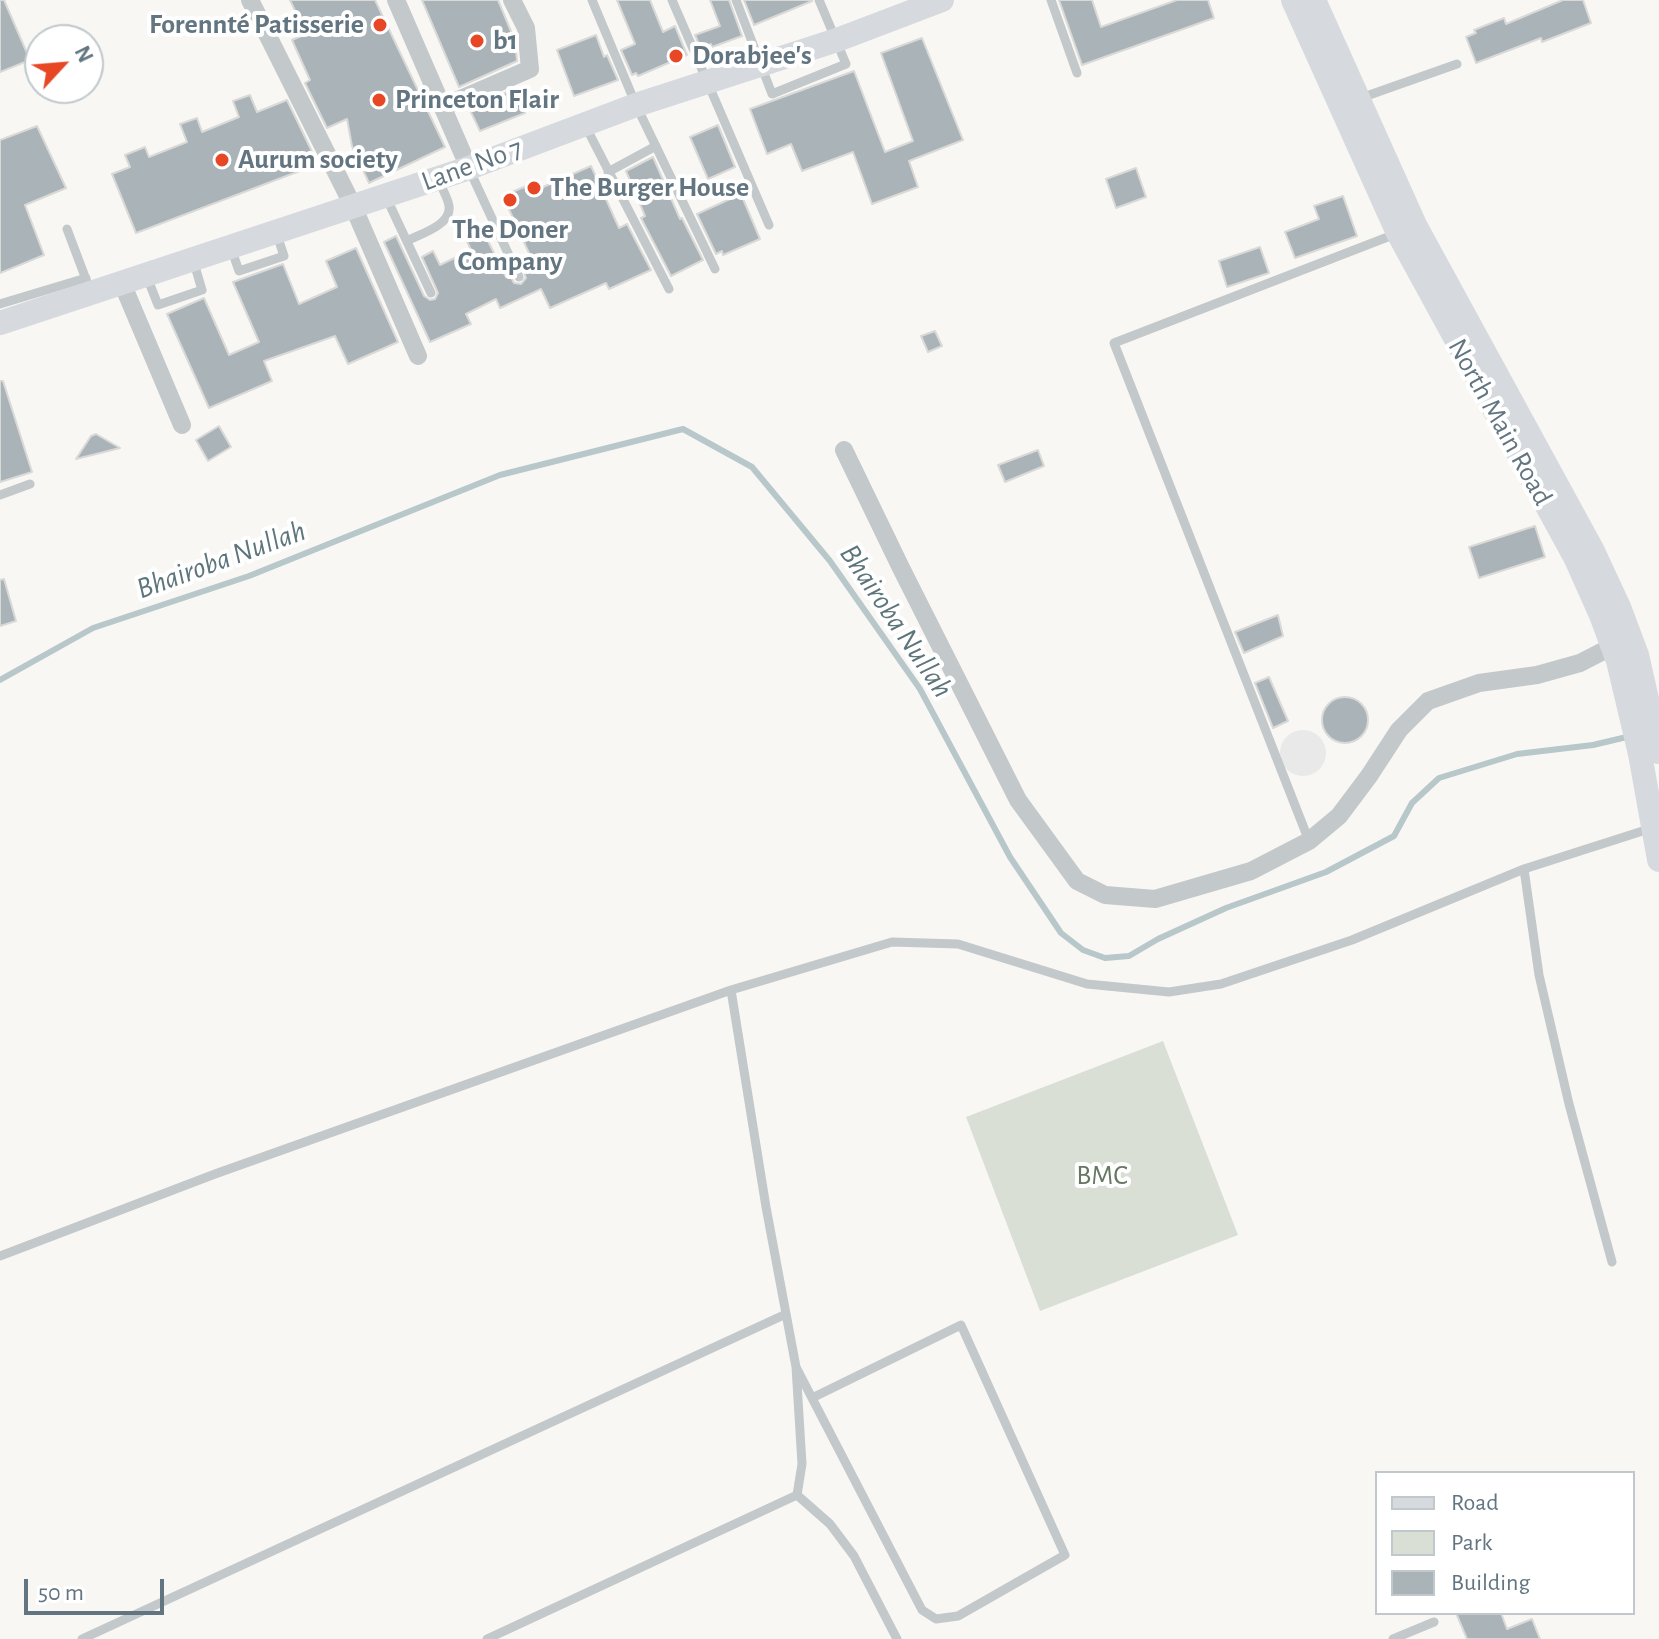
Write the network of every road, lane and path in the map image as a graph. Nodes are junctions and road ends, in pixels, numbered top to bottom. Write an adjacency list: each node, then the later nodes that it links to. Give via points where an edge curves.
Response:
1 (250, 0): 26 (street)
2 (396, 0): 19 (street)
3 (512, 0): 19 (street, via 526,28 530,69)
4 (592, 0): 18 (lane)
5 (672, 0): 16 (lane)
6 (736, 0): 14 (lane)
7 (819, 0): 12 (lane)
8 (942, 0): 12 (main road, Lane No 7)
9 (1051, 0): 15 (lane)
10 (1293, 0): 29 (main road, North Main Road)
11 (1314, 0): 17 (main road, North Main Road)
12 (837, 40): 14 (main road, Lane No 7)
13 (1457, 64): 17 (lane)
14 (761, 65): 16 (main road, Lane No 7)
15 (1077, 73)
16 (706, 82): 18 (main road, Lane No 7); 27 (lane)
17 (1358, 99): 44 (main road, North Main Road, via 1415,225 1593,551 1619,607)
18 (636, 105): 20 (main road, Lane No 7); 21 (lane)
19 (442, 107): 22 (street)
20 (585, 124): 22 (main road, Lane No 7); 23 (lane)
21 (656, 146): 23 (lane); 31 (lane)
22 (469, 168): 24 (main road, Lane No 7); 32 (lane)
23 (608, 172): 35 (lane)
24 (438, 178): 25 (main road, Lane No 7); 30 (lane, via 449,212 444,221)
25 (386, 196): 26 (main road, Lane No 7); 30 (lane)
26 (353, 206): 33 (main road, Lane No 7); 39 (street)
27 (769, 225)
28 (67, 229): 34 (lane)
29 (1398, 233): 44 (main road, North Main Road); 48 (lane, via 1114,343)
30 (407, 241): 36 (lane)
31 (715, 269)
32 (519, 277)
33 (122, 283): 34 (main road, Lane No 7); 40 (street)
34 (89, 285): 37 (lane); 38 (main road, Lane No 7)
35 (669, 289)
36 (431, 293)
37 (0, 304)
38 (0, 323)
39 (418, 356)
40 (182, 425)
41 (844, 450): 48 (street, via 1018,800 1077,881 1105,895 1155,899 1251,871)
42 (30, 484): 43 (lane)
43 (0, 495)
44 (1623, 654): 45 (main road, North Main Road); 48 (street, via 1479,683 1428,701 1399,730 1339,816)
45 (1655, 748): 46 (main road, North Main Road)
46 (1654, 794): 47 (main road, North Main Road)
47 (1657, 827): 49 (main road, North Main Road); 50 (lane)
48 (1309, 841)
49 (1659, 860)
50 (1524, 869): 51 (lane, via 1352,940 1221,984 1169,992 1087,984 958,944 892,942); 53 (lane, via 1539,975)
51 (731, 990): 52 (lane); 54 (lane)
52 (0, 1256)
53 (1612, 1262)
54 (786, 1314): 55 (lane); 59 (lane)
55 (796, 1367): 56 (lane); 57 (lane, via 802,1464)
56 (812, 1398): 56 (lane, via 922,1610 936,1619 958,1616 1065,1555 961,1325)
57 (797, 1495): 60 (lane); 61 (lane, via 830,1524 854,1556)
58 (1434, 1622): 62 (lane)
59 (82, 1639)
60 (487, 1639)
61 (897, 1639)
62 (1393, 1639)

